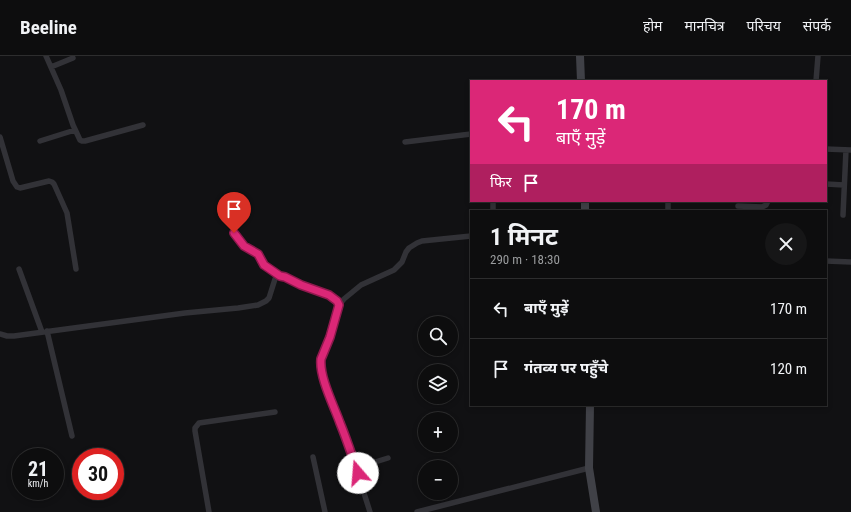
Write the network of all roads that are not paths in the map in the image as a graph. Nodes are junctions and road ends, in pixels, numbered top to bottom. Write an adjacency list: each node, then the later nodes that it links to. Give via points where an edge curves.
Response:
1 (46, 56): 5 (street)
2 (580, 56): 6 (street)
3 (818, 56): 7 (street)
4 (73, 58): 5 (street)
5 (51, 67): 9 (street)
6 (581, 80)
7 (816, 80)
8 (143, 125): 9 (street, via 85,141 80,140)
9 (75, 130): 12 (street)
10 (470, 134): 13 (street)
11 (0, 137): 27 (street, via 17,187 49,180 54,184 66,209)
12 (40, 142)
13 (405, 142)
14 (827, 149): 15 (street)
15 (848, 150): 17 (street)
16 (827, 184): 17 (street)
17 (844, 185): 21 (street)
18 (768, 202): 20 (street)
19 (738, 206): 20 (street)
20 (756, 209)
21 (843, 214)
22 (234, 233): 28 (street, via 244,246 258,254 264,265)
23 (470, 236): 29 (street, via 422,241 413,245 394,270 361,285)
24 (827, 262): 25 (street)
25 (851, 262)
26 (19, 269): 30 (street)
27 (76, 269)
28 (280, 276): 29 (street, via 329,295); 30 (street, via 275,279 269,298 258,305)
29 (339, 305): 37 (street, via 320,364)
30 (45, 332): 31 (street, via 14,336); 34 (street)
31 (0, 334)
32 (590, 406): 38 (street)
33 (274, 412): 40 (street, via 197,425 195,431)
34 (72, 436)
35 (313, 457): 41 (street)
36 (388, 458): 37 (street)
37 (356, 468): 42 (street)
38 (589, 468): 39 (street); 45 (street)
39 (445, 505): 43 (street); 44 (street)
40 (208, 512)
41 (325, 512)
42 (370, 512)
43 (417, 512)
44 (447, 512)
45 (596, 512)

